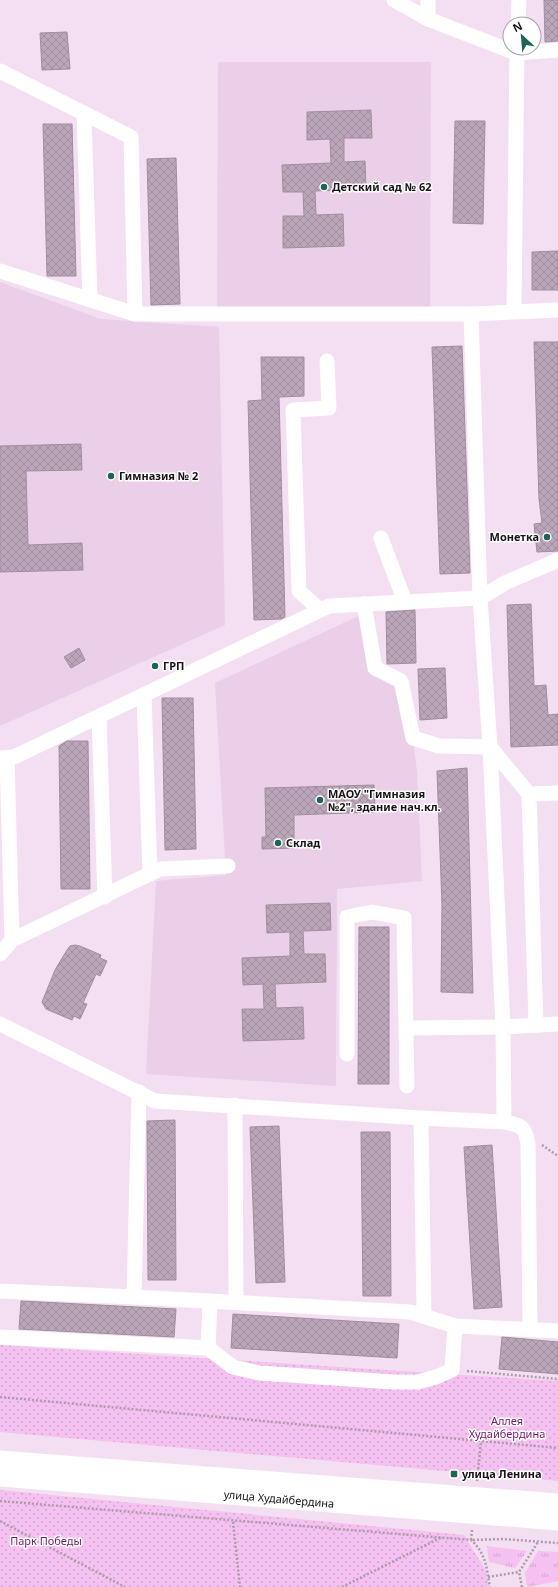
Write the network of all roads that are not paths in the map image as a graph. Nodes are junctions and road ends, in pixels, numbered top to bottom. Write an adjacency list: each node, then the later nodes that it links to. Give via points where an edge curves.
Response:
1 (394, 0): 5 (lane)
2 (428, 0): 5 (lane)
3 (519, 0): 4 (lane)
4 (518, 16)
5 (428, 19): 6 (lane)
6 (502, 46)
7 (542, 50): 8 (lane)
8 (558, 50)
9 (517, 56): 15 (lane)
10 (0, 71): 11 (lane)
11 (84, 114): 13 (lane); 16 (lane, via 131,137)
12 (0, 271): 13 (lane)
13 (90, 300): 16 (lane)
14 (558, 310): 15 (lane)
15 (514, 311): 17 (lane)
16 (135, 314): 17 (lane)
17 (471, 314): 21 (lane)
18 (327, 361): 24 (lane, via 329,408 292,410 299,591)
19 (381, 538): 22 (lane)
20 (558, 560): 21 (lane, via 505,583)
21 (480, 598): 22 (lane); 27 (lane)
22 (405, 602): 23 (lane)
23 (364, 604): 24 (lane, via 329,606); 27 (lane, via 375,668 401,681 413,738 438,746)
24 (320, 610): 25 (lane)
25 (144, 695): 26 (lane); 32 (lane)
26 (99, 717): 28 (lane, via 14,757); 33 (lane)
27 (490, 747): 30 (lane); 39 (lane)
28 (3, 758): 34 (lane)
29 (558, 793): 30 (lane)
30 (529, 794): 38 (lane)
31 (228, 866): 32 (lane, via 160,869)
32 (150, 874): 33 (lane)
33 (105, 897): 34 (lane)
34 (12, 940): 35 (lane)
35 (0, 954)
36 (0, 1024): 43 (lane)
37 (558, 1024): 38 (lane)
38 (536, 1025): 39 (lane)
39 (503, 1027): 40 (lane); 46 (lane)
40 (406, 1028): 41 (lane, via 404,918 372,912 346,917); 42 (lane)
41 (347, 1054)
42 (407, 1086)
43 (139, 1092): 44 (lane, via 155,1101); 48 (lane)
44 (235, 1105): 45 (lane); 50 (lane)
45 (421, 1118): 46 (lane); 51 (lane)
46 (504, 1122): 53 (lane, via 517,1124 523,1128 528,1144)
47 (0, 1291): 48 (lane)
48 (134, 1297): 49 (lane)
49 (210, 1300): 50 (lane); 56 (lane)
50 (236, 1302): 51 (lane, via 410,1312)
51 (424, 1315): 52 (lane)
52 (456, 1326): 53 (lane); 56 (lane, via 452,1370 418,1382 259,1373 233,1368)
53 (530, 1330): 54 (lane)
54 (558, 1331)
55 (0, 1337): 56 (lane)
56 (208, 1348)
57 (0, 1460): 59 (main road, улица Худайбердина)
58 (0, 1477): 60 (main road, улица Худайбердина)
59 (558, 1503)
60 (558, 1521)

